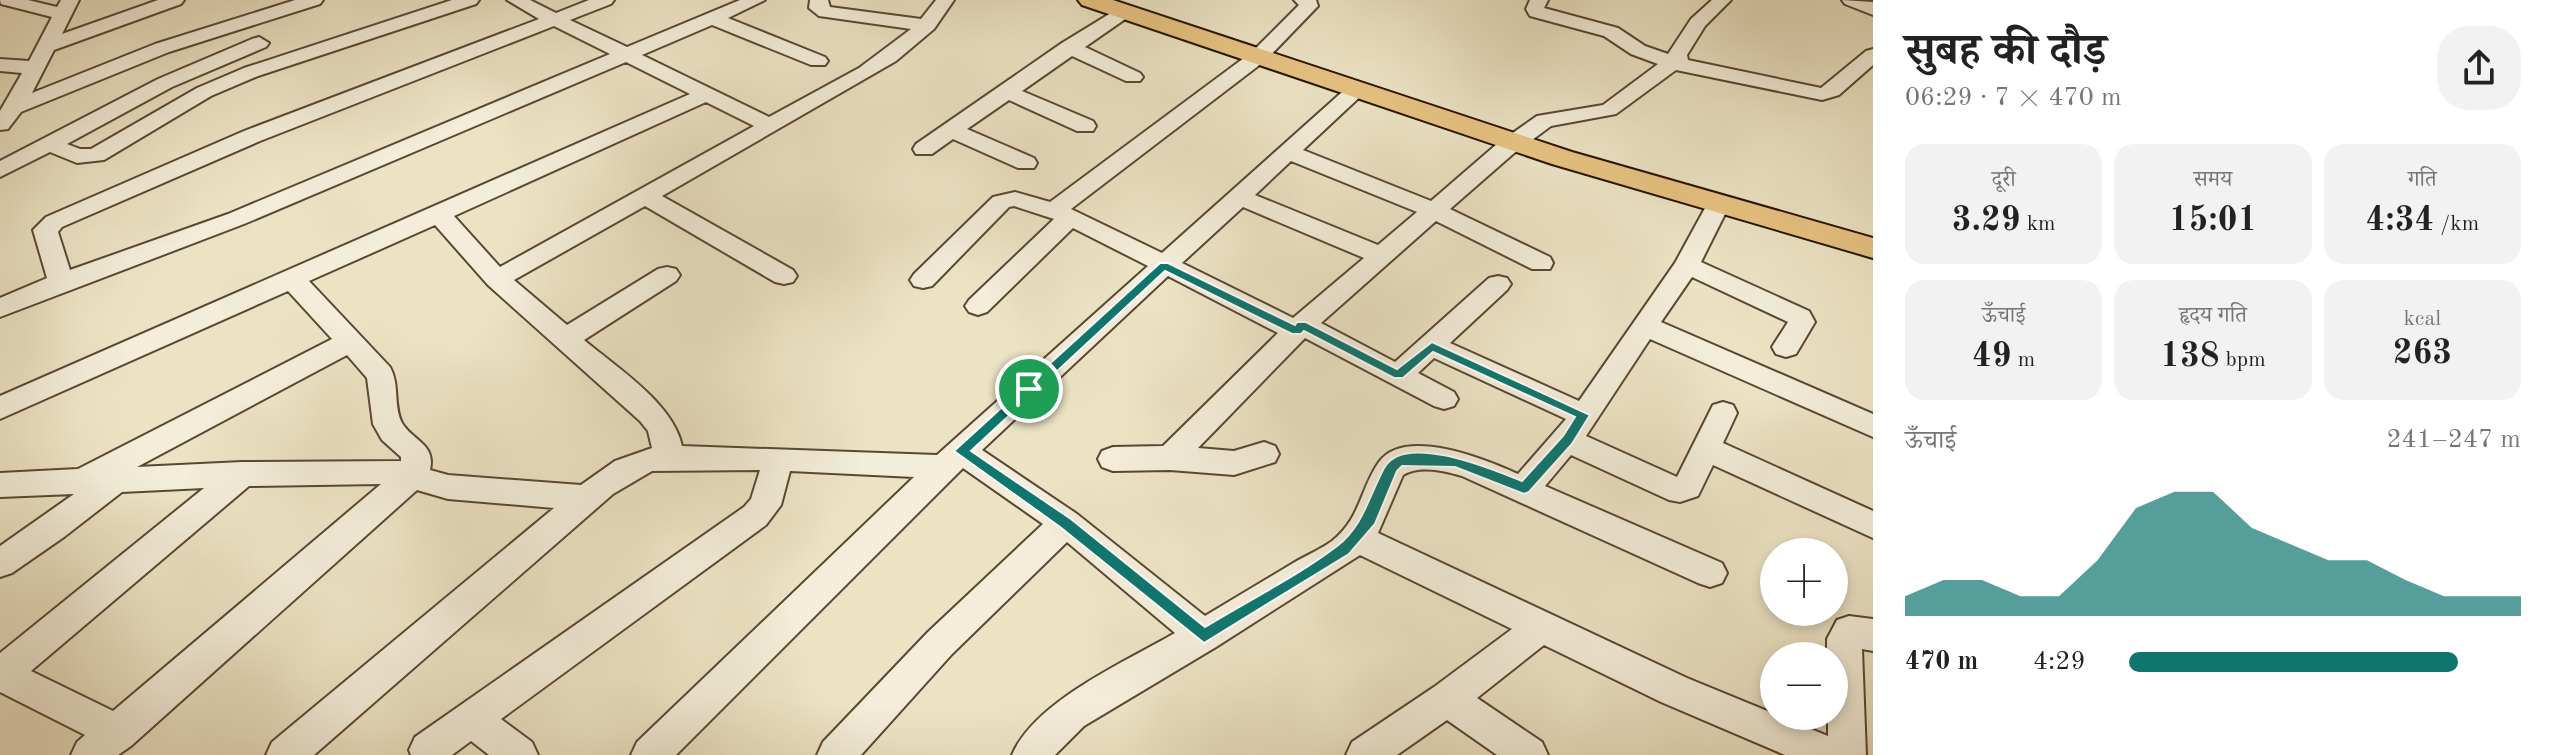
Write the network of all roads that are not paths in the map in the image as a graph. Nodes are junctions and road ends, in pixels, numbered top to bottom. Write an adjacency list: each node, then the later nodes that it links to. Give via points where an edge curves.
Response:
1 (7, 0): 15 (street)
2 (175, 0): 21 (street)
3 (314, 0): 33 (street, via 162,48)
4 (470, 0): 38 (street, via 251,72 204,92 96,155 77,156)
5 (516, 0): 17 (street)
6 (605, 0): 17 (street)
7 (756, 0): 18 (street)
8 (819, 0): 19 (street, via 818,8 826,12)
9 (945, 0): 19 (street)
10 (1303, 0): 25 (street, via 1309,6)
11 (1539, 0): 27 (street, via 1537,12 1611,32 1638,50)
12 (1722, 0): 27 (street, via 1695,27)
13 (1851, 0): 16 (street)
14 (1109, 4): 22 (street); 25 (main road)
15 (65, 7): 21 (street)
16 (1873, 9)
17 (559, 19): 24 (street); 59 (street, via 252,136 54,222 45,230)
18 (713, 19): 24 (street); 26 (street)
19 (927, 25): 34 (street, via 887,58)
20 (259, 43): 38 (street, via 165,83)
21 (44, 47): 28 (street)
22 (1069, 47): 29 (street); 31 (street)
23 (1873, 55): 27 (street, via 1822,94)
24 (627, 56): 32 (street); 59 (street, via 236,219)
25 (1259, 56): 30 (main road); 48 (street)
26 (818, 61)
27 (1675, 63): 37 (street, via 1609,110 1545,121)
28 (12, 68): 33 (street)
29 (1133, 77)
30 (1357, 89): 37 (main road); 40 (street)
31 (1006, 91): 35 (street); 36 (street)
32 (706, 95): 34 (street); 47 (street)
33 (7, 116)
34 (770, 126): 43 (street)
35 (1085, 126)
36 (951, 130): 39 (street); 41 (street)
37 (1515, 143): 45 (main road); 46 (street)
38 (49, 144): 42 (street)
39 (924, 149)
40 (1288, 152): 44 (street); 46 (street)
41 (1026, 163)
42 (0, 170)
43 (647, 197): 55 (street); 57 (street)
44 (1239, 197): 50 (street); 52 (street)
45 (1718, 204): 49 (main road); 53 (street)
46 (1432, 210): 50 (street); 51 (street)
47 (439, 214): 56 (street); 57 (street)
48 (1062, 214): 52 (street); 58 (street, via 1015,199 1001,202); 61 (street)
49 (1873, 248)
50 (1382, 256): 64 (street)
51 (1541, 263)
52 (1164, 265): 64 (street); 80 (street)
53 (1687, 265): 63 (street); 68 (street, via 1800,317)
54 (667, 275): 65 (street)
55 (784, 276)
56 (292, 279): 66 (street); 71 (street)
57 (497, 279): 65 (street)
58 (923, 280)
59 (61, 282): 62 (street)
60 (1498, 284): 67 (street)
61 (978, 306)
62 (0, 308)
63 (1643, 325): 73 (street); 74 (street)
64 (1299, 328): 69 (street); 78 (street)
65 (565, 339): 77 (street, via 662,425)
66 (350, 342): 83 (street, via 380,374 388,424 415,451); 85 (street)
67 (1432, 346): 69 (street); 74 (street)
68 (1786, 347)
69 (1398, 375): 70 (street)
70 (1444, 399)
71 (0, 408)
72 (1723, 413): 75 (street)
73 (1873, 426)
74 (1575, 427): 75 (street, via 1680,490 1687,487); 87 (street)
75 (1707, 449): 90 (street)
76 (1264, 454): 78 (street, via 1234,463)
77 (668, 458): 79 (street); 88 (street, via 626,469)
78 (1170, 458): 81 (street)
79 (778, 459): 80 (street); 99 (street, via 765,505 755,516)
80 (953, 459): 89 (street); 104 (street)
81 (1113, 459)
82 (242, 474): 83 (street); 84 (street); 97 (street)
83 (414, 474): 88 (street, via 448,487); 100 (street)
84 (112, 482): 85 (street); 92 (street)
85 (79, 483): 86 (street)
86 (0, 485)
87 (1524, 488): 91 (street, via 1456,461 1408,459 1391,468 1370,520); 93 (street)
88 (587, 498): 102 (street)
89 (1066, 523): 96 (street); 105 (street, via 940,643)
90 (1873, 525)
91 (1356, 538): 94 (street); 96 (street)
92 (0, 563)
93 (1710, 573)
94 (1540, 628): 98 (street); 109 (street)
95 (1873, 635): 110 (street, via 1849,631 1844,639)
96 (1204, 636): 106 (street, via 1071,714)
97 (1, 675): 100 (street)
98 (1447, 699): 107 (street); 108 (street)
99 (471, 719): 101 (street); 103 (street)
100 (104, 744)
101 (428, 750)
102 (285, 755)
103 (519, 755)
104 (650, 755)
105 (836, 755)
106 (1031, 755)
107 (1365, 755)
108 (1529, 755)
109 (1829, 755)
110 (1847, 755)

